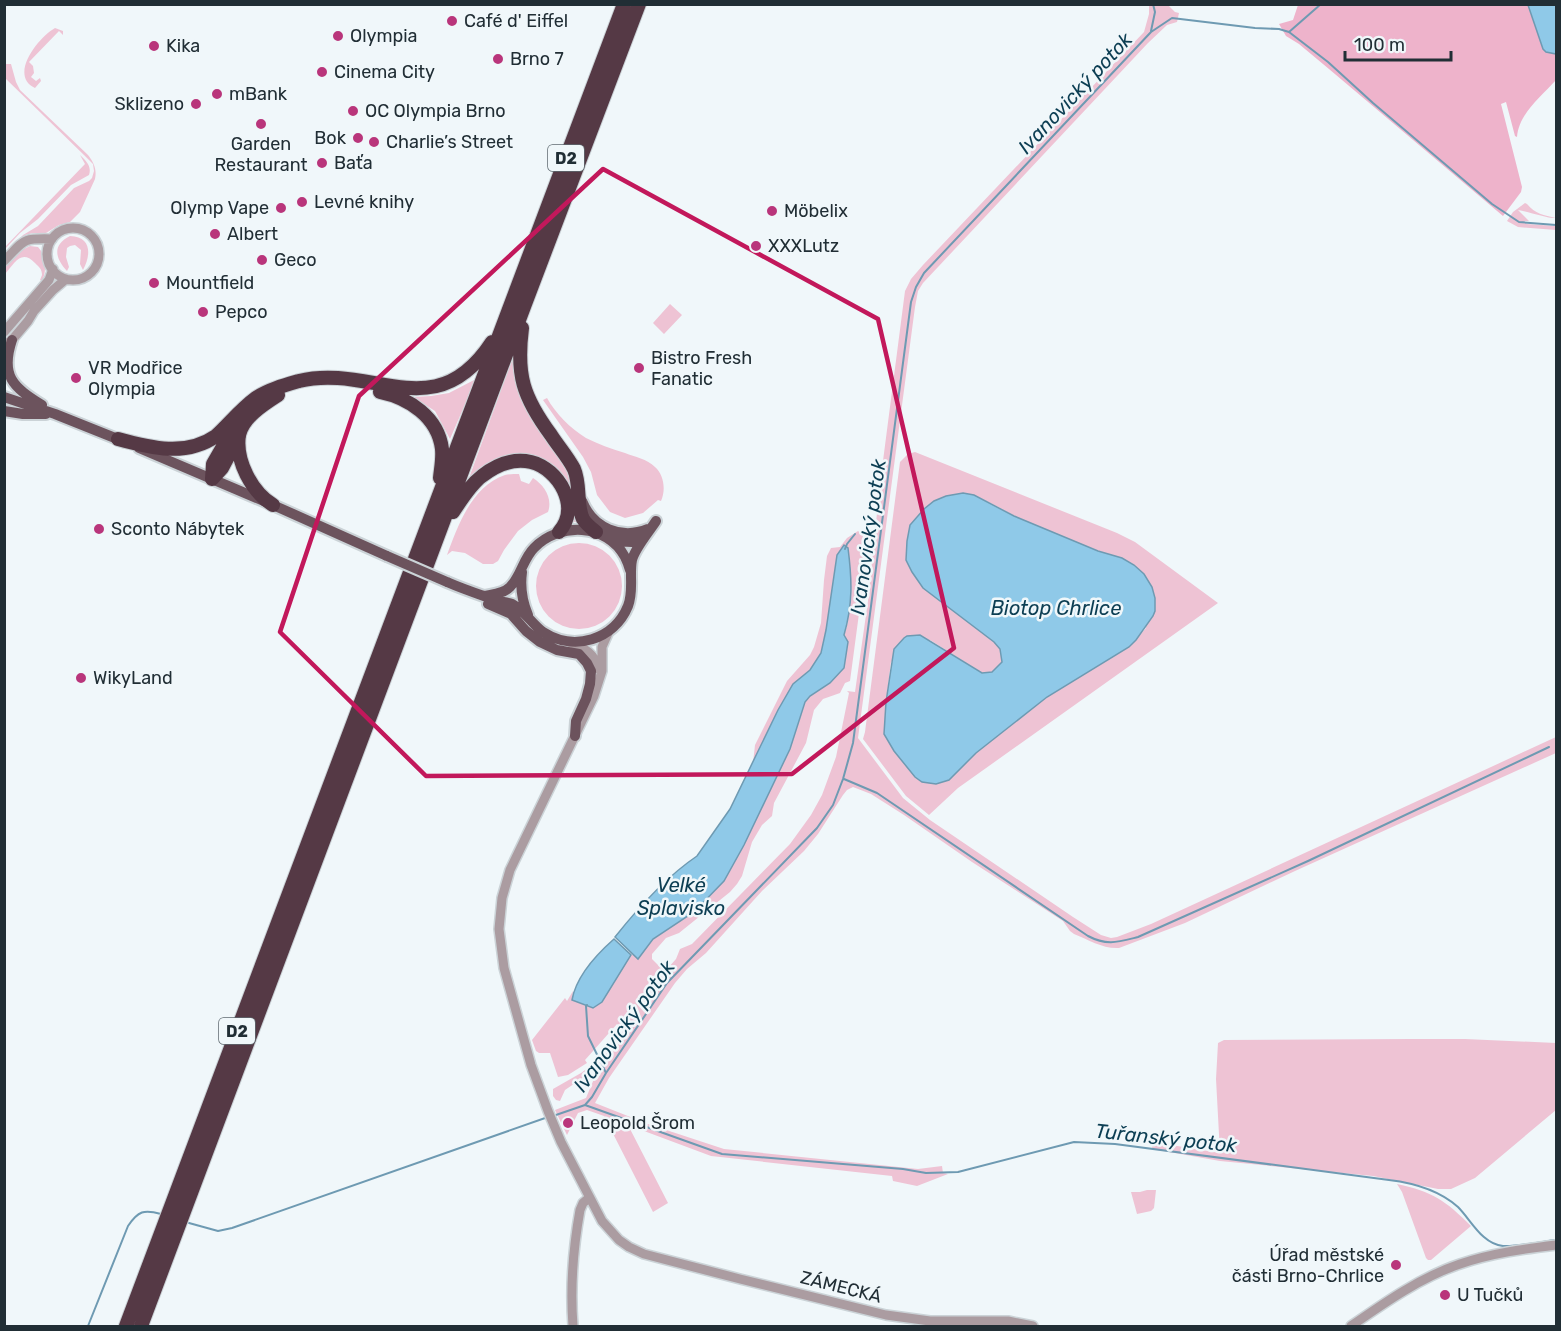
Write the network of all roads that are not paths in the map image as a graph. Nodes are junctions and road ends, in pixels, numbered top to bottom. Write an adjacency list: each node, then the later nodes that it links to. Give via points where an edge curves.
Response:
1 (624, 4): 8 (highway, D2)
2 (639, 4): 7 (highway, D2)
3 (52, 240): 4 (street, via 25,240); 5 (street, via 48,255); 6 (street, via 62,231 74,228 88,233 96,243 98,256 92,272 80,279)
4 (4, 261)
5 (52, 269): 6 (street); 9 (street, via 49,280)
6 (66, 279): 9 (street)
7 (525, 304): 17 (highway, via 520,347 523,388 535,413 573,468); 24 (highway, D2)
8 (508, 311): 10 (highway, via 479,359 459,377 442,384 407,388 325,378); 19 (highway, D2)
9 (7, 339): 13 (main road, via 5,368 9,376 20,391)
10 (278, 388): 15 (highway, via 257,397 216,436 196,446 164,449); 16 (highway, via 235,425 213,464)
11 (4, 398): 13 (main road)
12 (4, 411): 13 (main road)
13 (55, 414): 15 (main road)
14 (239, 434): 16 (highway); 18 (highway, via 242,462 249,480); 19 (highway, via 264,404 296,389 328,385 392,395 420,411 439,438 442,461)
15 (118, 439): 16 (main road)
16 (212, 479): 18 (main road)
17 (579, 495): 20 (main road, via 591,517 609,528 624,534); 22 (highway, via 582,516)
18 (273, 505): 27 (main road, bridge)
19 (435, 506): 36 (highway, D2)
20 (648, 529): 23 (main road, via 632,542); 26 (main road, via 657,521 634,554)
21 (559, 532): 22 (main road); 24 (highway, via 568,511 560,483 537,464 510,462 489,471 470,488); 25 (main road, via 537,545)
22 (596, 532): 23 (main road)
23 (612, 541): 26 (main road)
24 (432, 551): 37 (highway, D2)
25 (524, 564): 28 (main road, via 507,590); 29 (main road, via 521,590)
26 (631, 570): 30 (main road, via 628,606)
27 (465, 590): 28 (main road); 33 (main road, via 481,602 511,614 540,642 579,654 585,660 591,679 576,721)
28 (484, 596): 29 (main road, via 513,605)
29 (531, 621): 31 (main road, via 552,637)
30 (609, 631): 31 (main road, via 585,641); 32 (street, ZÁMECKÁ, via 602,650)
31 (567, 641): 32 (street, via 594,657)
32 (599, 680): 33 (street, ZÁMECKÁ)
33 (575, 736): 34 (street, ZÁMECKÁ, via 510,870 499,929 504,968 531,1065 552,1121)
34 (589, 1198): 38 (street, via 580,1210 573,1253); 39 (street, ZÁMECKÁ, via 613,1235 644,1254 886,1315 930,1321 1008,1321)
35 (1557, 1245): 40 (street, via 1460,1264 1431,1276)
36 (126, 1326)
37 (141, 1326)
38 (573, 1326)
39 (1033, 1326)
40 (1351, 1326)

